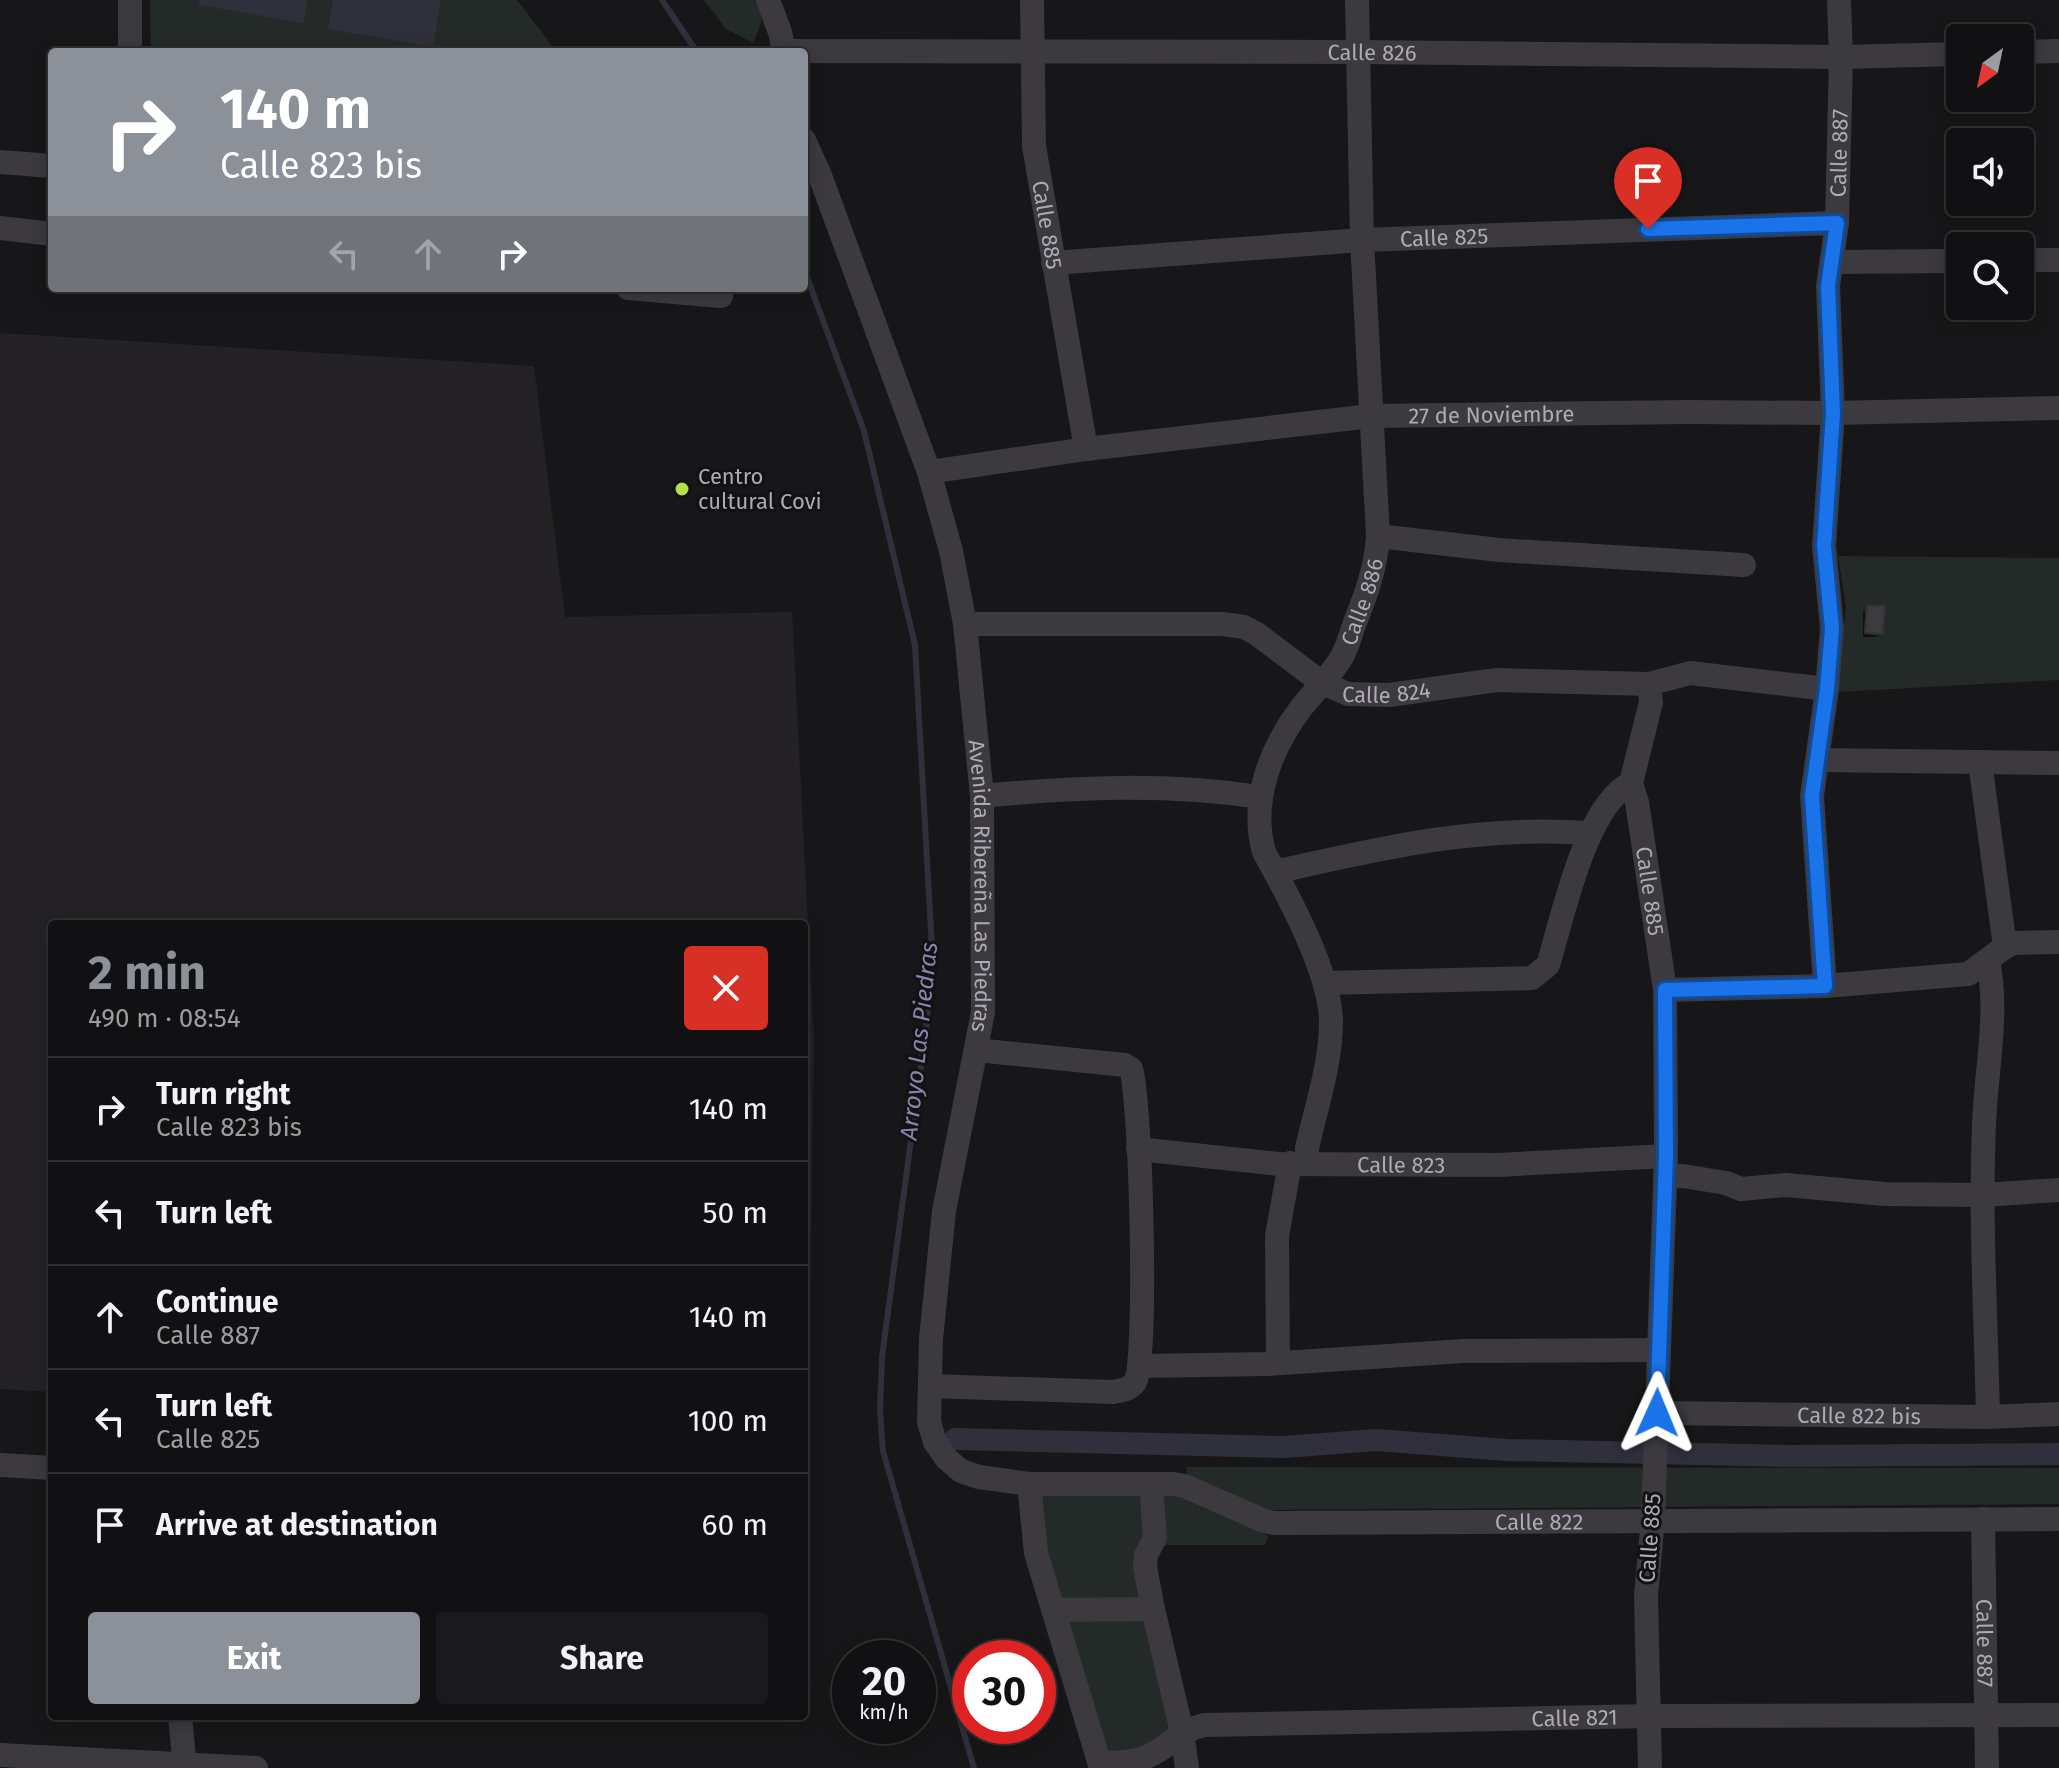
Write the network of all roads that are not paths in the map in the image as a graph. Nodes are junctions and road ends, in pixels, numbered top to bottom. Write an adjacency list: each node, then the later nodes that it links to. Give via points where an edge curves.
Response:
1 (130, 0): 6 (street)
2 (768, 0): 7 (street)
3 (1032, 0): 10 (street, Calle 885)
4 (1357, 0): 11 (street, Calle 886)
5 (1839, 0): 14 (street, Calle 887)
6 (130, 48)
7 (783, 48)
8 (2059, 51): 12 (street)
9 (808, 52): 10 (street, Calle 826)
10 (1033, 52): 11 (street, Calle 826); 26 (street, Calle 885, via 1034,146)
11 (1359, 52): 14 (street, Calle 826); 21 (street, Calle 886)
12 (2034, 52)
13 (1946, 54): 14 (street, Calle 826)
14 (1841, 57): 18 (street, Calle 887)
15 (808, 149): 33 (street, Avenida Ribereña Las Piedras)
16 (0, 162): 17 (street)
17 (48, 166)
18 (1837, 223): 21 (street, Calle 825); 25 (street, Calle 887)
19 (0, 228): 20 (street)
20 (48, 234)
21 (1362, 240): 26 (street, Calle 825); 31 (street, Calle 886)
22 (2034, 260): 23 (street)
23 (2059, 260)
24 (1946, 261): 25 (street)
25 (1833, 262): 30 (street, Calle 887, via 1828,286)
26 (1053, 263): 32 (street, Calle 885)
27 (674, 292): 28 (street)
28 (721, 296)
29 (2059, 408): 30 (street, 27 de Noviembre)
30 (1833, 413): 31 (street, 27 de Noviembre); 39 (street, Calle 887, via 1824,546 1832,628)
31 (1371, 416): 32 (street, 27 de Noviembre); 34 (street, Calle 886)
32 (1086, 449): 33 (street, 27 de Noviembre)
33 (929, 472): 36 (street, Avenida Ribereña Las Piedras)
34 (1378, 536): 35 (street, via 1499,550); 37 (street, Calle 886, via 1374,571 1342,658)
35 (1744, 565)
36 (965, 624): 37 (street, Calle 824, via 1233,625 1257,634); 44 (street, Avenida Ribereña Las Piedras)
37 (1322, 683): 38 (street, Calle 824, via 1348,694 1389,695 1488,680); 45 (street, Calle 886, via 1282,738)
38 (1649, 684): 39 (street, Calle 824, via 1690,673); 43 (street, via 1651,702)
39 (1827, 689): 40 (street, Calle 887)
40 (1817, 760): 41 (street); 51 (street, Calle 887, via 1812,819)
41 (1980, 762): 42 (street); 49 (street)
42 (2059, 763)
43 (1631, 783): 46 (street, via 1617,790); 52 (street, Calle 885)
44 (982, 796): 45 (street, via 1059,788 1177,787); 53 (street, Avenida Ribereña Las Piedras, via 984,987)
45 (1259, 797): 47 (street, Calle 886, via 1260,840)
46 (1589, 833): 47 (street, via 1532,830 1409,842); 50 (street, via 1548,965 1532,978)
47 (1275, 872): 50 (street, Calle 886)
48 (2059, 942): 49 (street, via 2013,943)
49 (1996, 953): 51 (street, via 1968,974); 58 (street)
50 (1325, 983): 55 (street, Calle 886, via 1330,1033 1307,1148)
51 (1825, 986): 52 (street)
52 (1665, 990): 56 (street, Calle 885)
53 (976, 1050): 54 (street, via 1125,1065 1131,1069); 62 (street, Avenida Ribereña Las Piedras, via 944,1211)
54 (1138, 1149): 55 (street, Calle 823); 61 (street)
55 (1298, 1163): 56 (street, Calle 823); 60 (street, Calle 886, via 1277,1236)
56 (1665, 1166): 58 (street, Calle 823, via 1741,1189 1786,1185); 59 (street, Calle 885)
57 (2059, 1190): 58 (street, Calle 823)
58 (1983, 1195): 64 (street)
59 (1659, 1350): 60 (street, via 1463,1351); 65 (street, Calle 885)
60 (1278, 1362): 61 (street)
61 (1140, 1366): 62 (street, via 1129,1389 1113,1392)
62 (930, 1386): 68 (street, Avenida Ribereña Las Piedras, via 929,1422 947,1459 979,1477)
63 (2059, 1414): 64 (street, Calle 822 bis)
64 (1988, 1417): 65 (street, Calle 822 bis)
65 (1657, 1422): 70 (street, Calle 885)
66 (0, 1465): 67 (street)
67 (48, 1468)
68 (1029, 1484): 69 (street, Calle 822); 74 (street, via 1036,1553)
69 (1151, 1484): 70 (street, Calle 822, via 1185,1486 1275,1523); 73 (street, via 1155,1538 1145,1567)
70 (1653, 1519): 71 (street, Calle 822); 76 (street, Calle 885, via 1646,1596)
71 (1983, 1519): 72 (street, Calle 822); 77 (street, Calle 887)
72 (2059, 1519)
73 (1153, 1609): 74 (street); 79 (street)
74 (1053, 1610): 82 (street)
75 (2059, 1715): 77 (street, Calle 821)
76 (1650, 1716): 77 (street, Calle 821); 79 (street, Calle 821, via 1205,1725); 85 (street, Calle 885)
77 (1987, 1716): 86 (street, Calle 887)
78 (180, 1720): 81 (street)
79 (1182, 1732): 82 (street, Calle 821, via 1142,1759); 84 (street)
80 (0, 1755): 81 (street)
81 (185, 1766): 83 (street)
82 (1101, 1766)
83 (256, 1768)
84 (1187, 1768)
85 (1650, 1768)
86 (1987, 1768)

